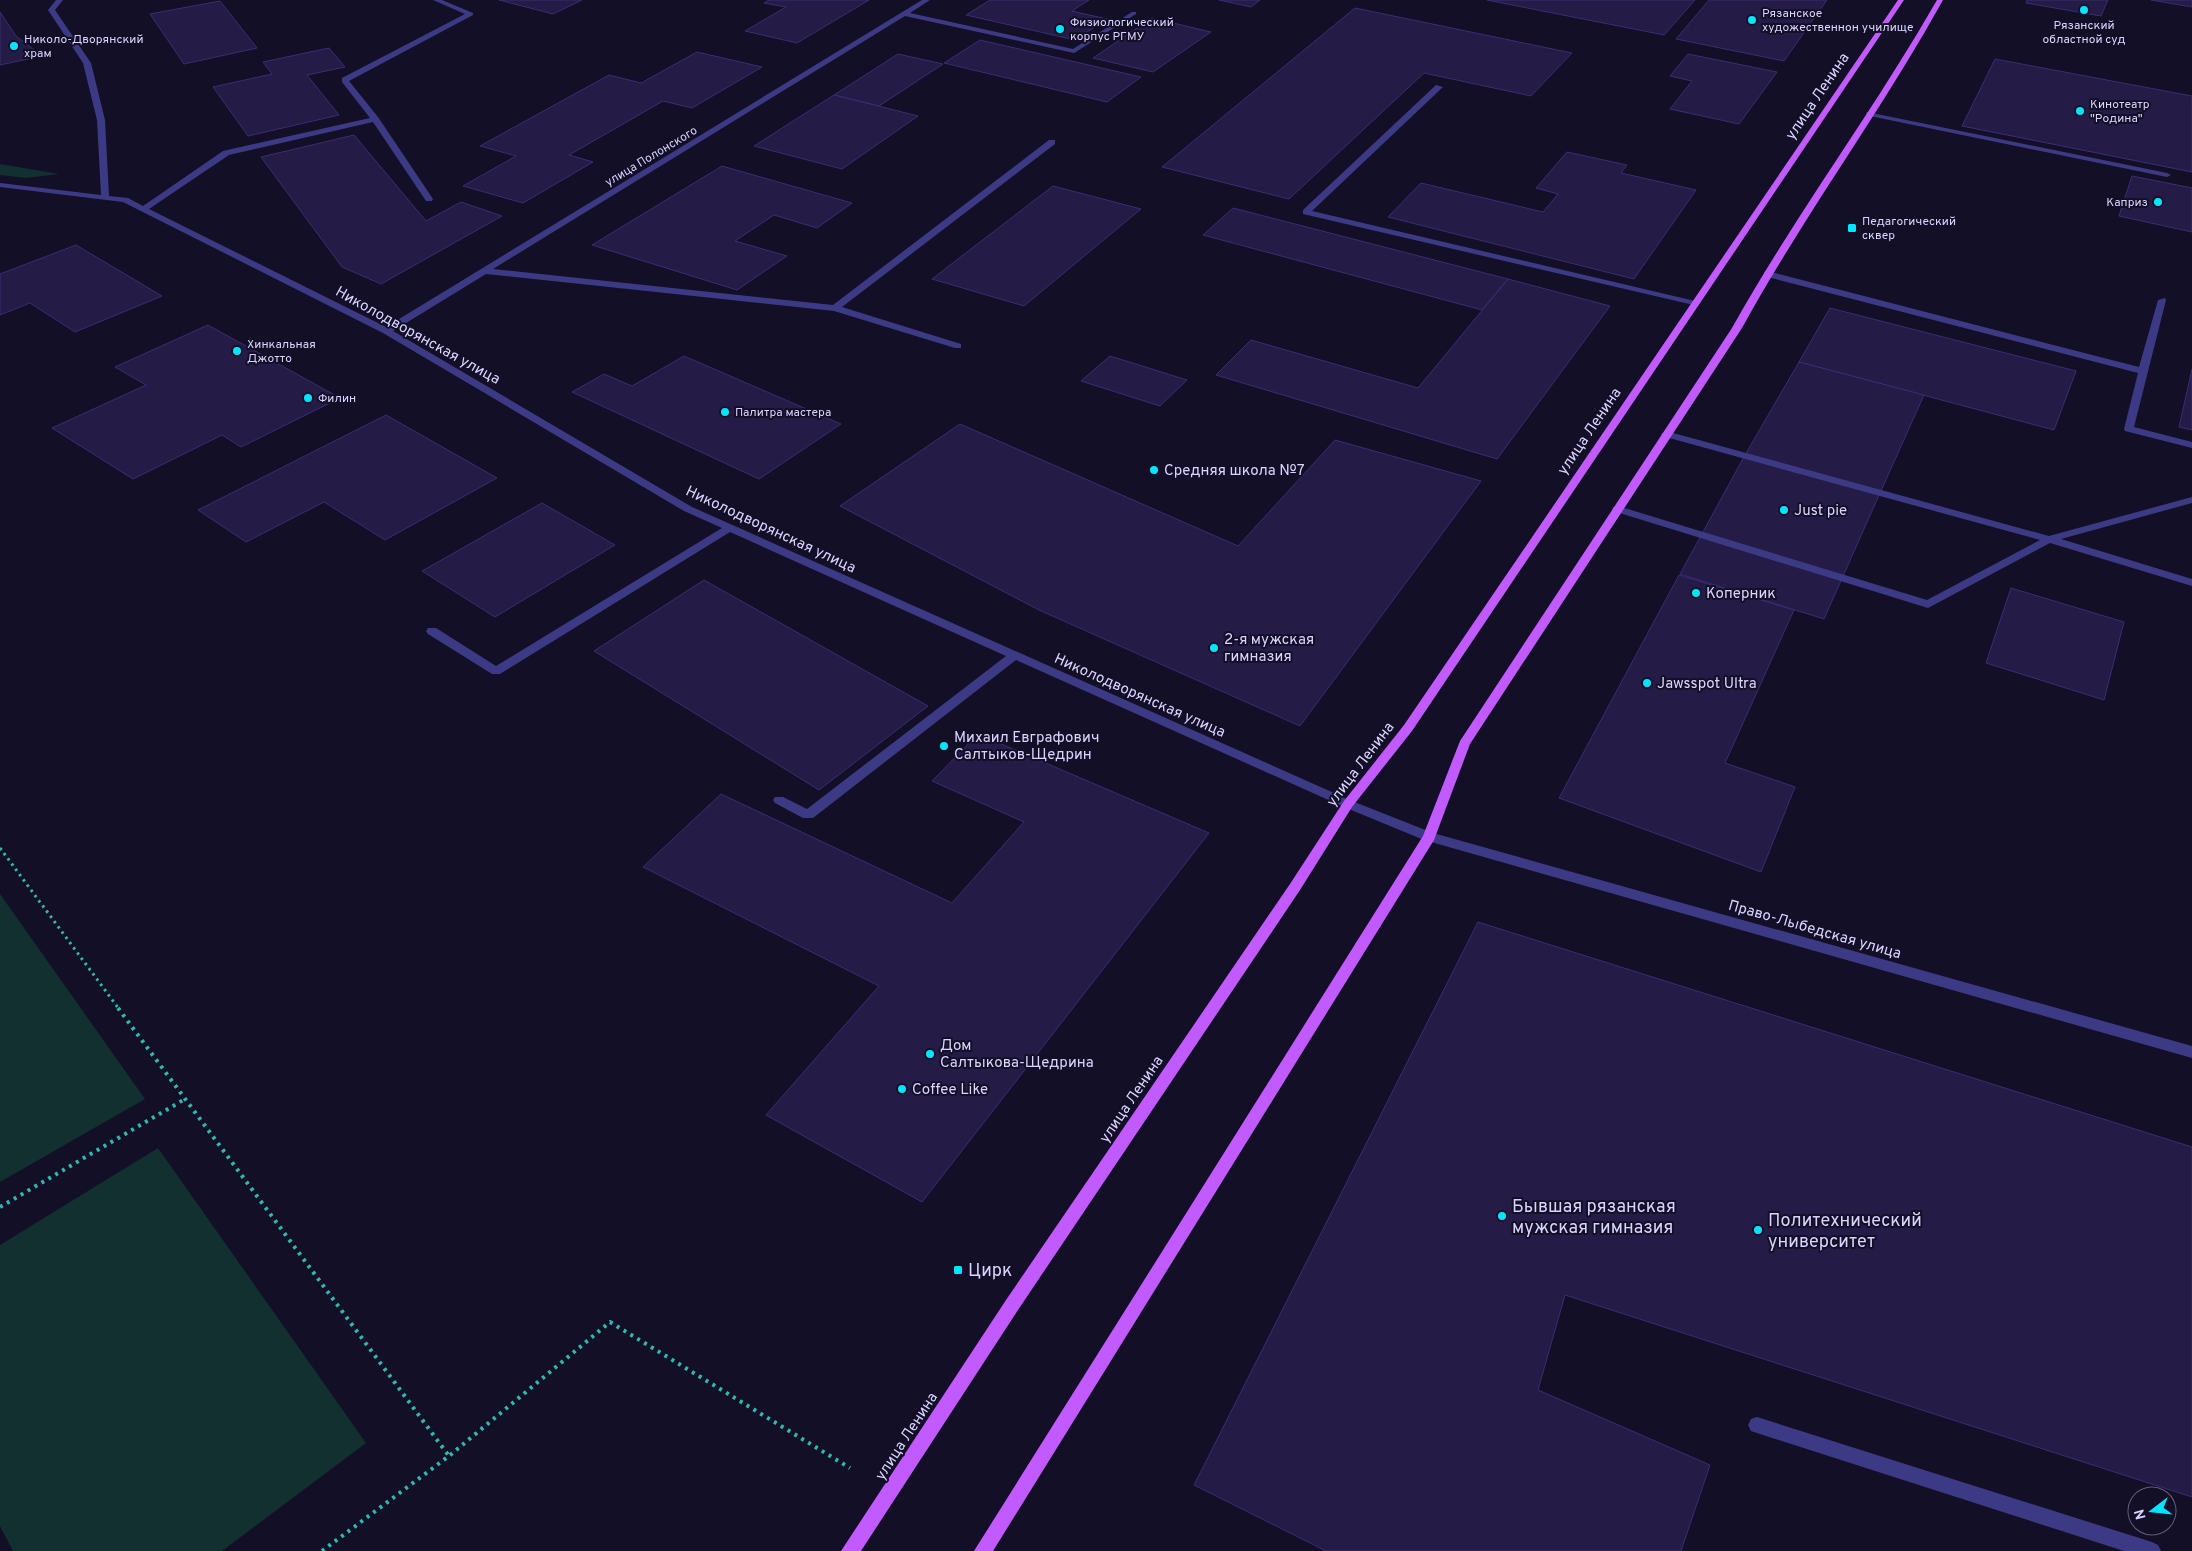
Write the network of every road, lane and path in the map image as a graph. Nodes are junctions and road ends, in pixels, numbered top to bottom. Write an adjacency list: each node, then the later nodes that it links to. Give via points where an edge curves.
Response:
1 (60, 0): 14 (street, via 51,10 87,63 101,120)
2 (436, 0): 10 (street, via 471,14 345,80)
3 (927, 0): 7 (street, улица Полонского)
4 (1901, 0): 20 (main road, улица Ленина)
5 (1940, 0): 9 (main road)
6 (1134, 13): 7 (street, via 1074,51)
7 (905, 14): 17 (street, улица Полонского)
8 (1439, 87): 20 (street, via 1306,212)
9 (1870, 114): 12 (street); 18 (main road)
10 (375, 119): 15 (street); 16 (street, via 226,153)
11 (1052, 142): 21 (street)
12 (2167, 175)
13 (0, 185): 14 (street, Николодворянская улица)
14 (105, 197): 16 (street, Николодворянская улица, via 125,200)
15 (429, 198)
16 (143, 209): 22 (street, Николодворянская улица)
17 (485, 271): 21 (street); 22 (street, улица Полонского)
18 (1767, 274): 24 (street); 25 (main road, via 1737,328)
19 (2162, 300): 24 (street)
20 (1695, 304): 35 (main road, улица Ленина, via 1408,728)
21 (836, 308): 23 (street)
22 (386, 331): 29 (street, Николодворянская улица, via 688,510)
23 (958, 346)
24 (2143, 372): 26 (street, via 2129,429)
25 (1666, 434): 28 (main road); 30 (street)
26 (2192, 445)
27 (2192, 500): 30 (street)
28 (1616, 509): 30 (street, via 1928,604); 36 (main road, via 1464,744)
29 (729, 528): 32 (street, via 496,671); 33 (street, Николодворянская улица)
30 (2049, 539): 31 (street)
31 (2192, 583)
32 (432, 631)
33 (1015, 655): 34 (street, via 808,815); 35 (street, Николодворянская улица)
34 (779, 800)
35 (1348, 804): 36 (street, Николодворянская улица); 43 (main road, улица Ленина)
36 (1428, 837): 38 (street, Право-Лыбедская улица); 46 (main road)
37 (0, 848): 39 (path)
38 (2192, 1052)
39 (185, 1099): 40 (path); 42 (path)
40 (0, 1207)
41 (1757, 1426): 47 (street)
42 (450, 1456): 43 (path, via 610,1322); 44 (path)
43 (889, 1492): 45 (main road, улица Ленина)
44 (322, 1551)
45 (850, 1551)
46 (982, 1551)
47 (2152, 1551)

